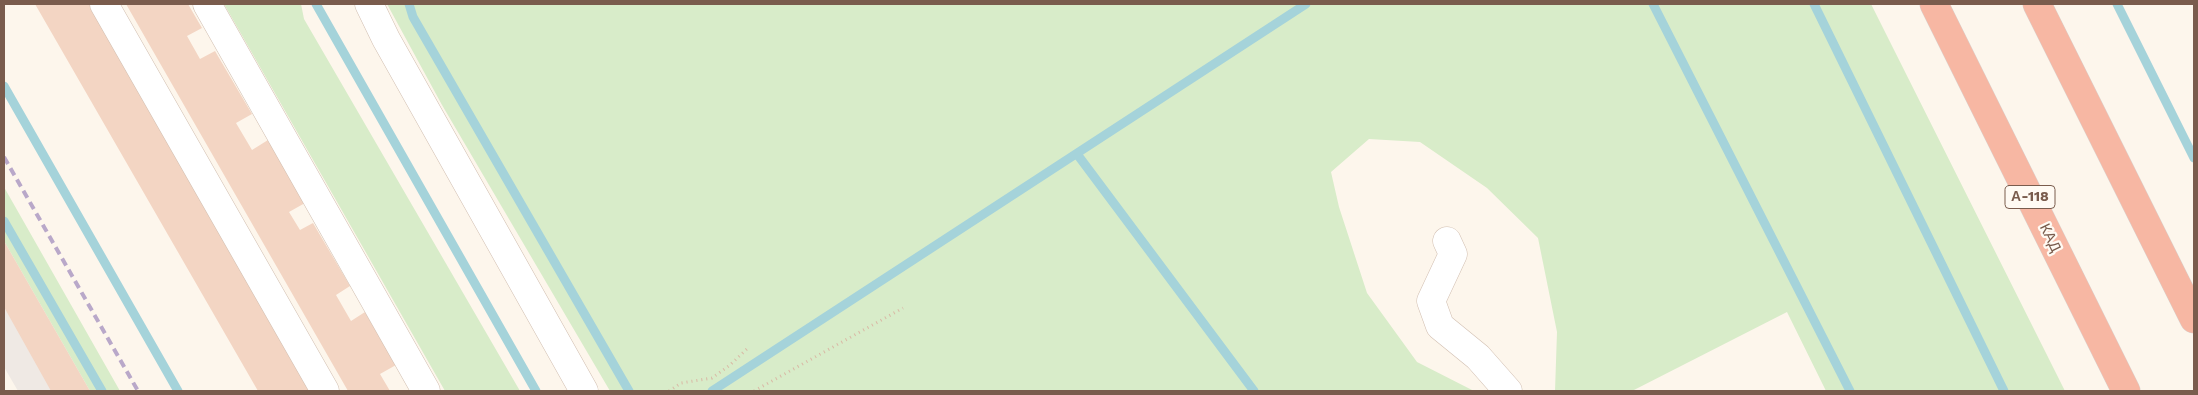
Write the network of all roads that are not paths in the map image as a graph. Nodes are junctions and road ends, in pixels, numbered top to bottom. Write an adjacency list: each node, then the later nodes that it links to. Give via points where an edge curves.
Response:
1 (104, 4): 8 (street)
2 (207, 4): 9 (street)
3 (369, 4): 10 (street)
4 (1934, 4): 12 (highway, КАД / А-118)
5 (2037, 4): 7 (highway)
6 (1447, 241): 11 (street, via 1453,254 1431,301 1440,326 1478,357)
7 (2194, 318)
8 (325, 391)
9 (426, 391)
10 (584, 391)
11 (1508, 391)
12 (2126, 391)

